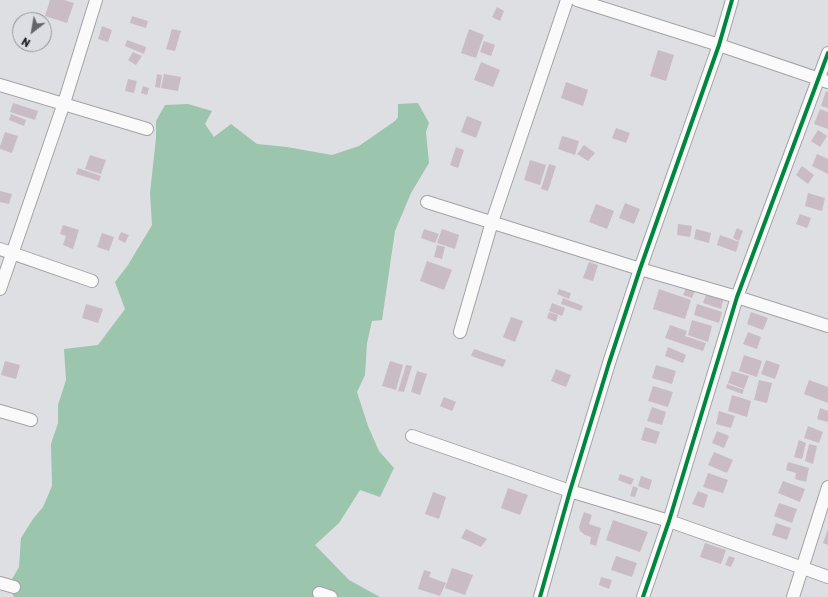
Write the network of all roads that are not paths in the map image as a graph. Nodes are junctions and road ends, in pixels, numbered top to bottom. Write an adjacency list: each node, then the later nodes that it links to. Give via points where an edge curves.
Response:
1 (96, 0): 9 (street)
2 (567, 0): 12 (street)
3 (577, 0): 5 (street)
4 (732, 0): 5 (street)
5 (719, 45): 7 (street); 15 (street)
6 (828, 53): 7 (street)
7 (823, 80): 18 (street)
8 (0, 85): 9 (street)
9 (64, 104): 10 (street); 14 (street)
10 (147, 129)
11 (427, 202): 12 (street)
12 (492, 222): 15 (street); 20 (street)
13 (0, 249): 14 (street)
14 (12, 253): 16 (street); 17 (street)
15 (640, 269): 18 (street); 25 (street)
16 (92, 281)
17 (0, 289)
18 (737, 297): 19 (street); 26 (street)
19 (828, 326)
20 (460, 332)
21 (0, 411): 22 (street)
22 (31, 420)
23 (412, 436): 25 (street)
24 (828, 487): 27 (street)
25 (570, 491): 26 (street); 33 (street)
26 (669, 521): 27 (street); 34 (street)
27 (803, 568): 28 (street); 35 (street)
28 (828, 578)
29 (0, 583): 30 (street)
30 (14, 587)
31 (318, 593): 32 (street)
32 (330, 597)
33 (540, 597)
34 (643, 597)
35 (794, 597)

